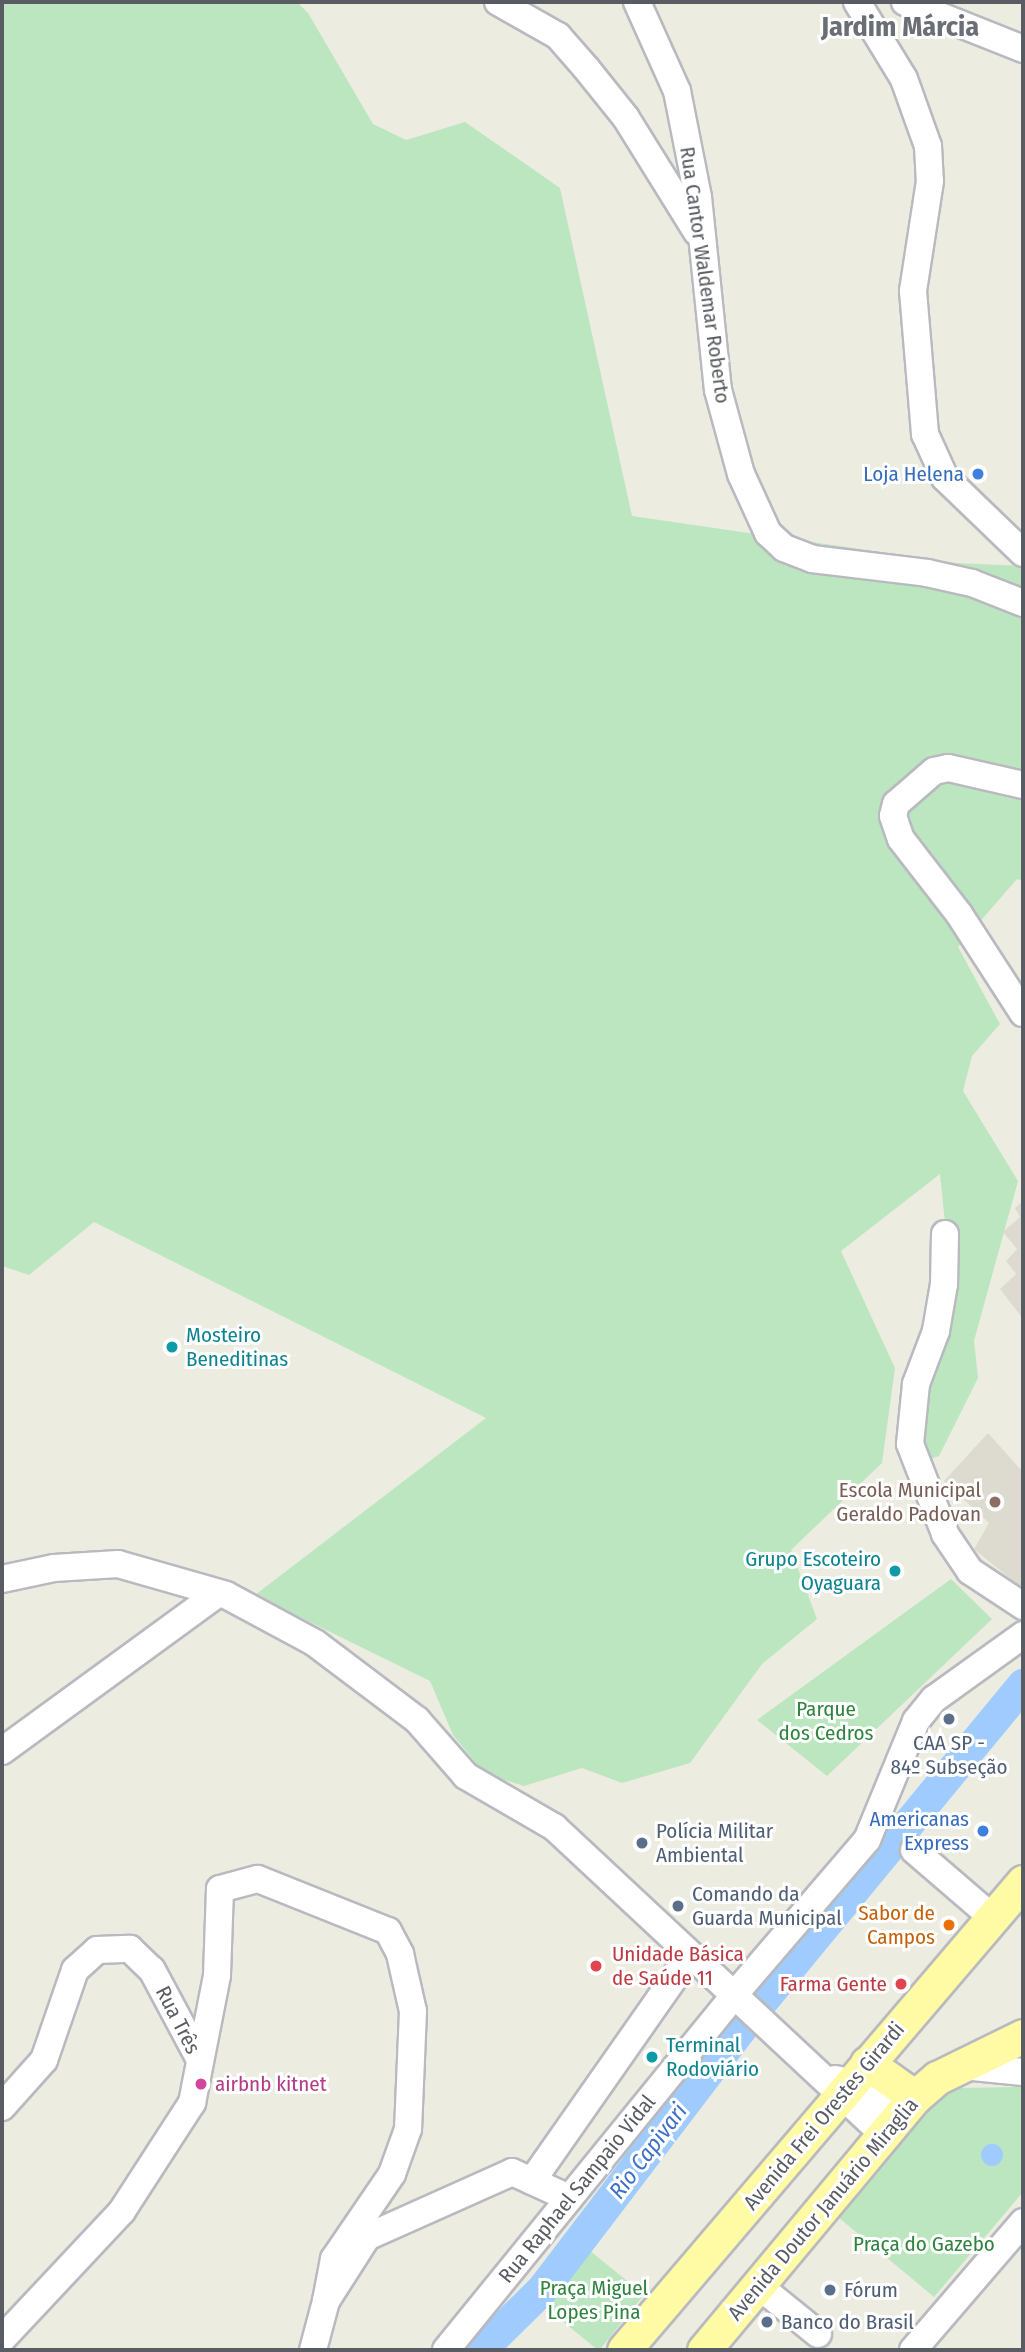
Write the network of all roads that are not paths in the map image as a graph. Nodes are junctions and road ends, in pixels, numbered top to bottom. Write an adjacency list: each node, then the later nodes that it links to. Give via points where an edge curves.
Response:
1 (498, 2): 6 (street, via 558,36 586,68 646,148)
2 (637, 2): 6 (street, Rua Cantor Waldemar Roberto, via 677,91)
3 (857, 2): 7 (street, via 904,79 928,146 930,181 913,291 925,434 945,478)
4 (905, 2): 5 (street)
5 (1023, 49)
6 (704, 243): 8 (street, Rua Cantor Waldemar Roberto, via 718,390 741,474 768,533 784,548 812,559 927,573 972,583)
7 (1023, 554)
8 (1023, 603)
9 (1023, 785): 10 (street, via 948,768 934,771 896,804 893,816 901,839 959,914)
10 (1023, 1013)
11 (944, 1234): 14 (street, via 942,1296 936,1331 916,1384 910,1444 944,1534 970,1571)
12 (5, 1571): 13 (street, via 118,1564)
13 (219, 1593): 16 (street); 20 (street, via 280,1621 394,1700 466,1776 554,1827)
14 (1023, 1606)
15 (1023, 1635): 21 (street, Rua Raphael Sampaio Vidal, via 934,1699 916,1721 867,1840)
16 (2, 1751)
17 (914, 1850): 19 (street)
18 (1023, 1882): 19 (main road, Avenida Frei Orestes Girardi)
19 (993, 1918): 26 (main road, Avenida Frei Orestes Girardi)
20 (690, 1955): 21 (street); 29 (street)
21 (739, 2000): 26 (street, via 766,2025); 30 (street, Rua Raphael Sampaio Vidal)
22 (1023, 2036): 24 (main road, Avenida Doutor Januário Miraglia)
23 (200, 2060): 27 (street, Rua Três, via 152,1970 130,1949 97,1950 75,1970 44,2060); 33 (street, via 217,1975 220,1889 258,1880 388,1931 400,1954 413,2011 408,2129 392,2174 334,2259); 35 (street, Rua Três, via 192,2103 122,2211)
24 (963, 2066): 25 (street); 28 (main road, Avenida Doutor Januário Miraglia)
25 (1023, 2071)
26 (846, 2080): 28 (main road); 28 (street); 39 (main road, Avenida Frei Orestes Girardi)
27 (2, 2107)
28 (898, 2116): 32 (main road, Avenida Doutor Januário Miraglia)
29 (532, 2181): 30 (street); 33 (street, via 512,2172 367,2237)
30 (569, 2198): 38 (street, Rua Raphael Sampaio Vidal)
31 (1023, 2222): 36 (street)
32 (759, 2286): 34 (street); 40 (main road, Avenida Doutor Januário Miraglia)
33 (326, 2301): 37 (street)
34 (818, 2334)
35 (2, 2339)
36 (917, 2349)
37 (313, 2350)
38 (446, 2350)
39 (624, 2350)
40 (704, 2350)

